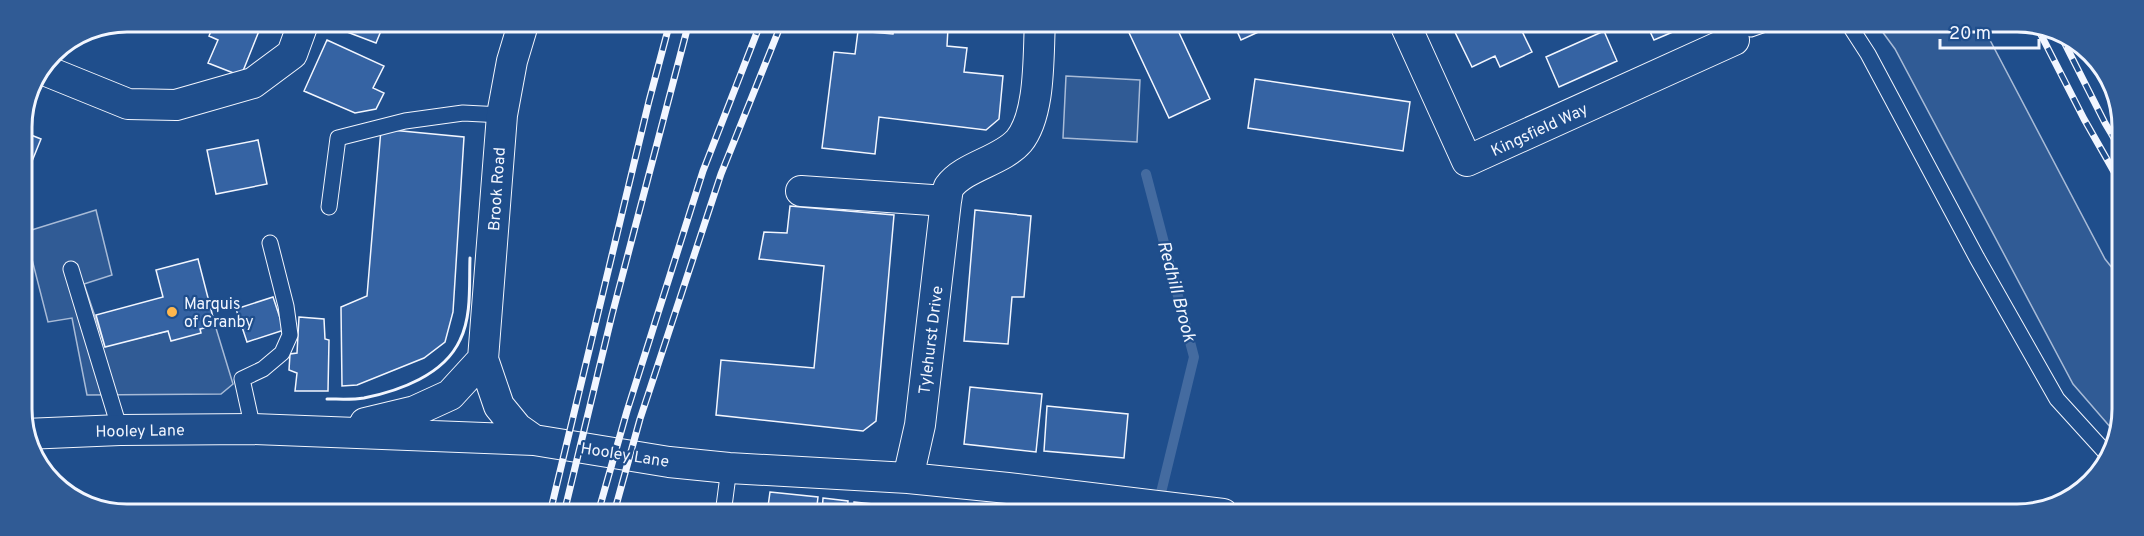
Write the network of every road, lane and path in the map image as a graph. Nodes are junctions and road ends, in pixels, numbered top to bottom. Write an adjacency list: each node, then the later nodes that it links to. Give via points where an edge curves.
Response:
1 (300, 32): 7 (street, via 292,54 253,83 176,105 128,104)
2 (521, 32): 8 (street, Brook Road)
3 (1039, 32): 10 (street, Tylehurst Drive, via 1035,102 1020,140 961,177 949,188)
4 (1409, 32): 5 (street, Kingsfield Way, via 1467,161 1734,40)
5 (1737, 32)
6 (1854, 32): 20 (lane, via 2057,399)
7 (49, 72)
8 (502, 115): 11 (lane, via 463,113 417,119 338,138); 14 (street, Brook Road)
9 (801, 191): 10 (street)
10 (946, 201): 22 (street, Tylehurst Drive, via 920,425)
11 (329, 207)
12 (270, 243): 15 (lane, via 290,334 282,353 263,369 242,379)
13 (71, 269): 16 (lane)
14 (483, 359): 17 (street, via 450,395 415,411); 19 (street, Brook Road, via 499,406 517,428)
15 (253, 429): 16 (street, Hooley Lane); 17 (street, Hooley Lane)
16 (120, 430): 18 (street, Hooley Lane)
17 (335, 431): 19 (street, Hooley Lane)
18 (35, 434)
19 (534, 440): 21 (street, Hooley Lane)
20 (2103, 450)
21 (729, 468): 22 (street, Hooley Lane); 24 (lane)
22 (909, 478): 23 (street, Hooley Lane)
23 (1006, 501): 25 (street, Hooley Lane)
24 (724, 504)
25 (1139, 504)

